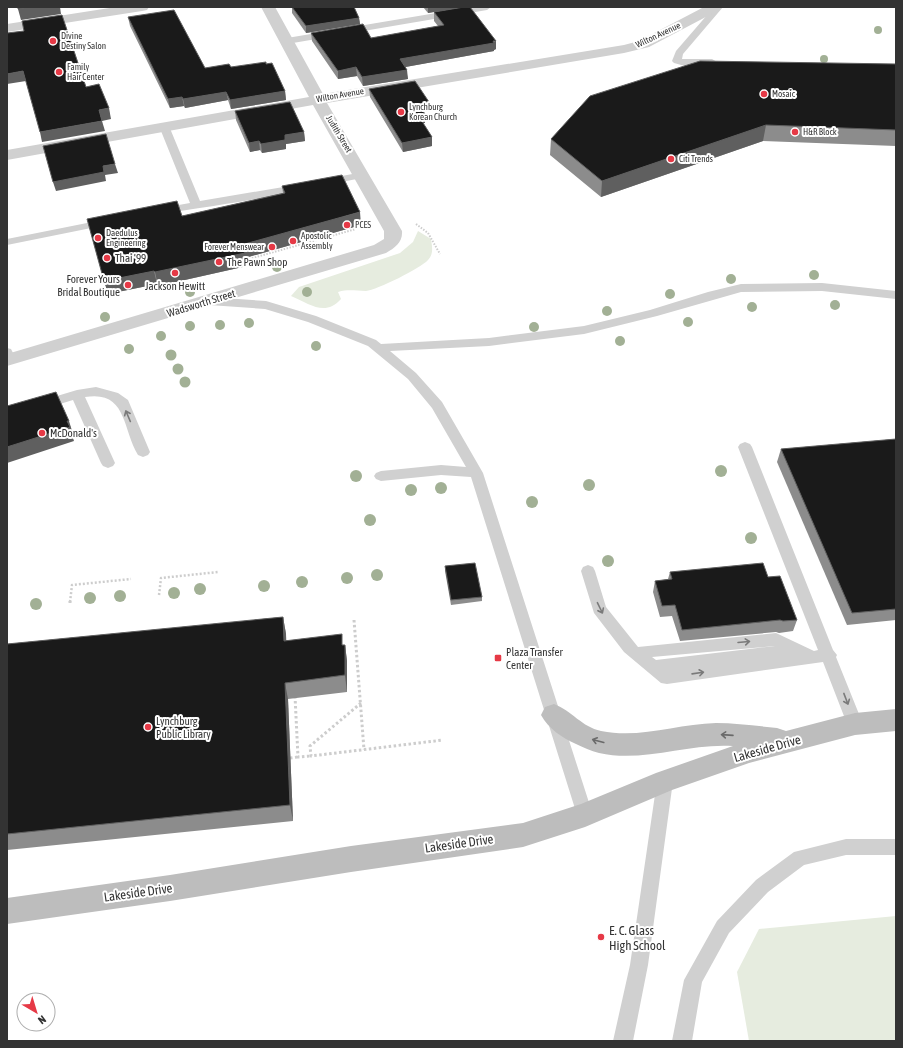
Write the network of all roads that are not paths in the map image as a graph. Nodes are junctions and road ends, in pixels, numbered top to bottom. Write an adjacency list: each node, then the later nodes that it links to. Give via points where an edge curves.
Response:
1 (142, 7): 6 (street)
2 (268, 7): 7 (street, Judith Street)
3 (487, 7): 7 (lane)
4 (714, 7): 9 (street, Wilton Avenue, via 644,44 624,49)
5 (719, 7): 8 (lane, via 679,53 677,61)
6 (7, 28)
7 (287, 41): 9 (street, Judith Street)
8 (722, 62)
9 (318, 98): 10 (street, Wilton Avenue); 12 (street, Judith Street)
10 (164, 126): 11 (street, Wilton Avenue); 13 (lane)
11 (7, 155)
12 (363, 175): 13 (lane, via 261,196); 16 (street, Judith Street, via 394,231)
13 (196, 204): 14 (lane)
14 (147, 214)
15 (120, 219): 17 (lane)
16 (392, 241): 19 (street, Wadsworth Street, via 380,249)
17 (7, 242)
18 (896, 295): 20 (lane, via 822,287 741,288 584,330 489,342)
19 (209, 301): 20 (lane, via 266,305 312,319); 21 (street, Wadsworth Street)
20 (380, 348): 27 (lane, via 412,376 437,405)
21 (8, 357)
22 (77, 394): 23 (lane); 25 (lane, one-way to 22, via 123,403 114,396 96,391); 26 (lane)
23 (7, 416)
24 (745, 447): 31 (lane)
25 (143, 452)
26 (108, 463)
27 (476, 473): 28 (lane, via 441,470); 33 (lane)
28 (381, 476)
29 (588, 570): 30 (lane, one-way to 30, via 599,608 628,648)
30 (636, 653): 32 (lane, one-way to 32, via 776,639); 32 (lane, one-way to 32, via 653,667 781,651)
31 (829, 655): 32 (lane); 35 (lane, one-way to 35)
32 (812, 657)
33 (554, 715): 36 (main road, one-way to 33, via 716,734 631,745 599,742 574,732); 38 (lane)
34 (896, 720): 35 (main road, Lakeside Drive)
35 (855, 724): 36 (main road, Lakeside Drive)
36 (794, 740): 37 (main road, Lakeside Drive, via 749,752)
37 (665, 781): 38 (main road, Lakeside Drive); 41 (lane, via 639,965)
38 (585, 815): 40 (main road, Lakeside Drive, via 523,835)
39 (896, 847): 42 (lane, via 846,847 800,858 762,886 723,927 693,980)
40 (7, 911)
41 (623, 1041)
42 (682, 1041)

